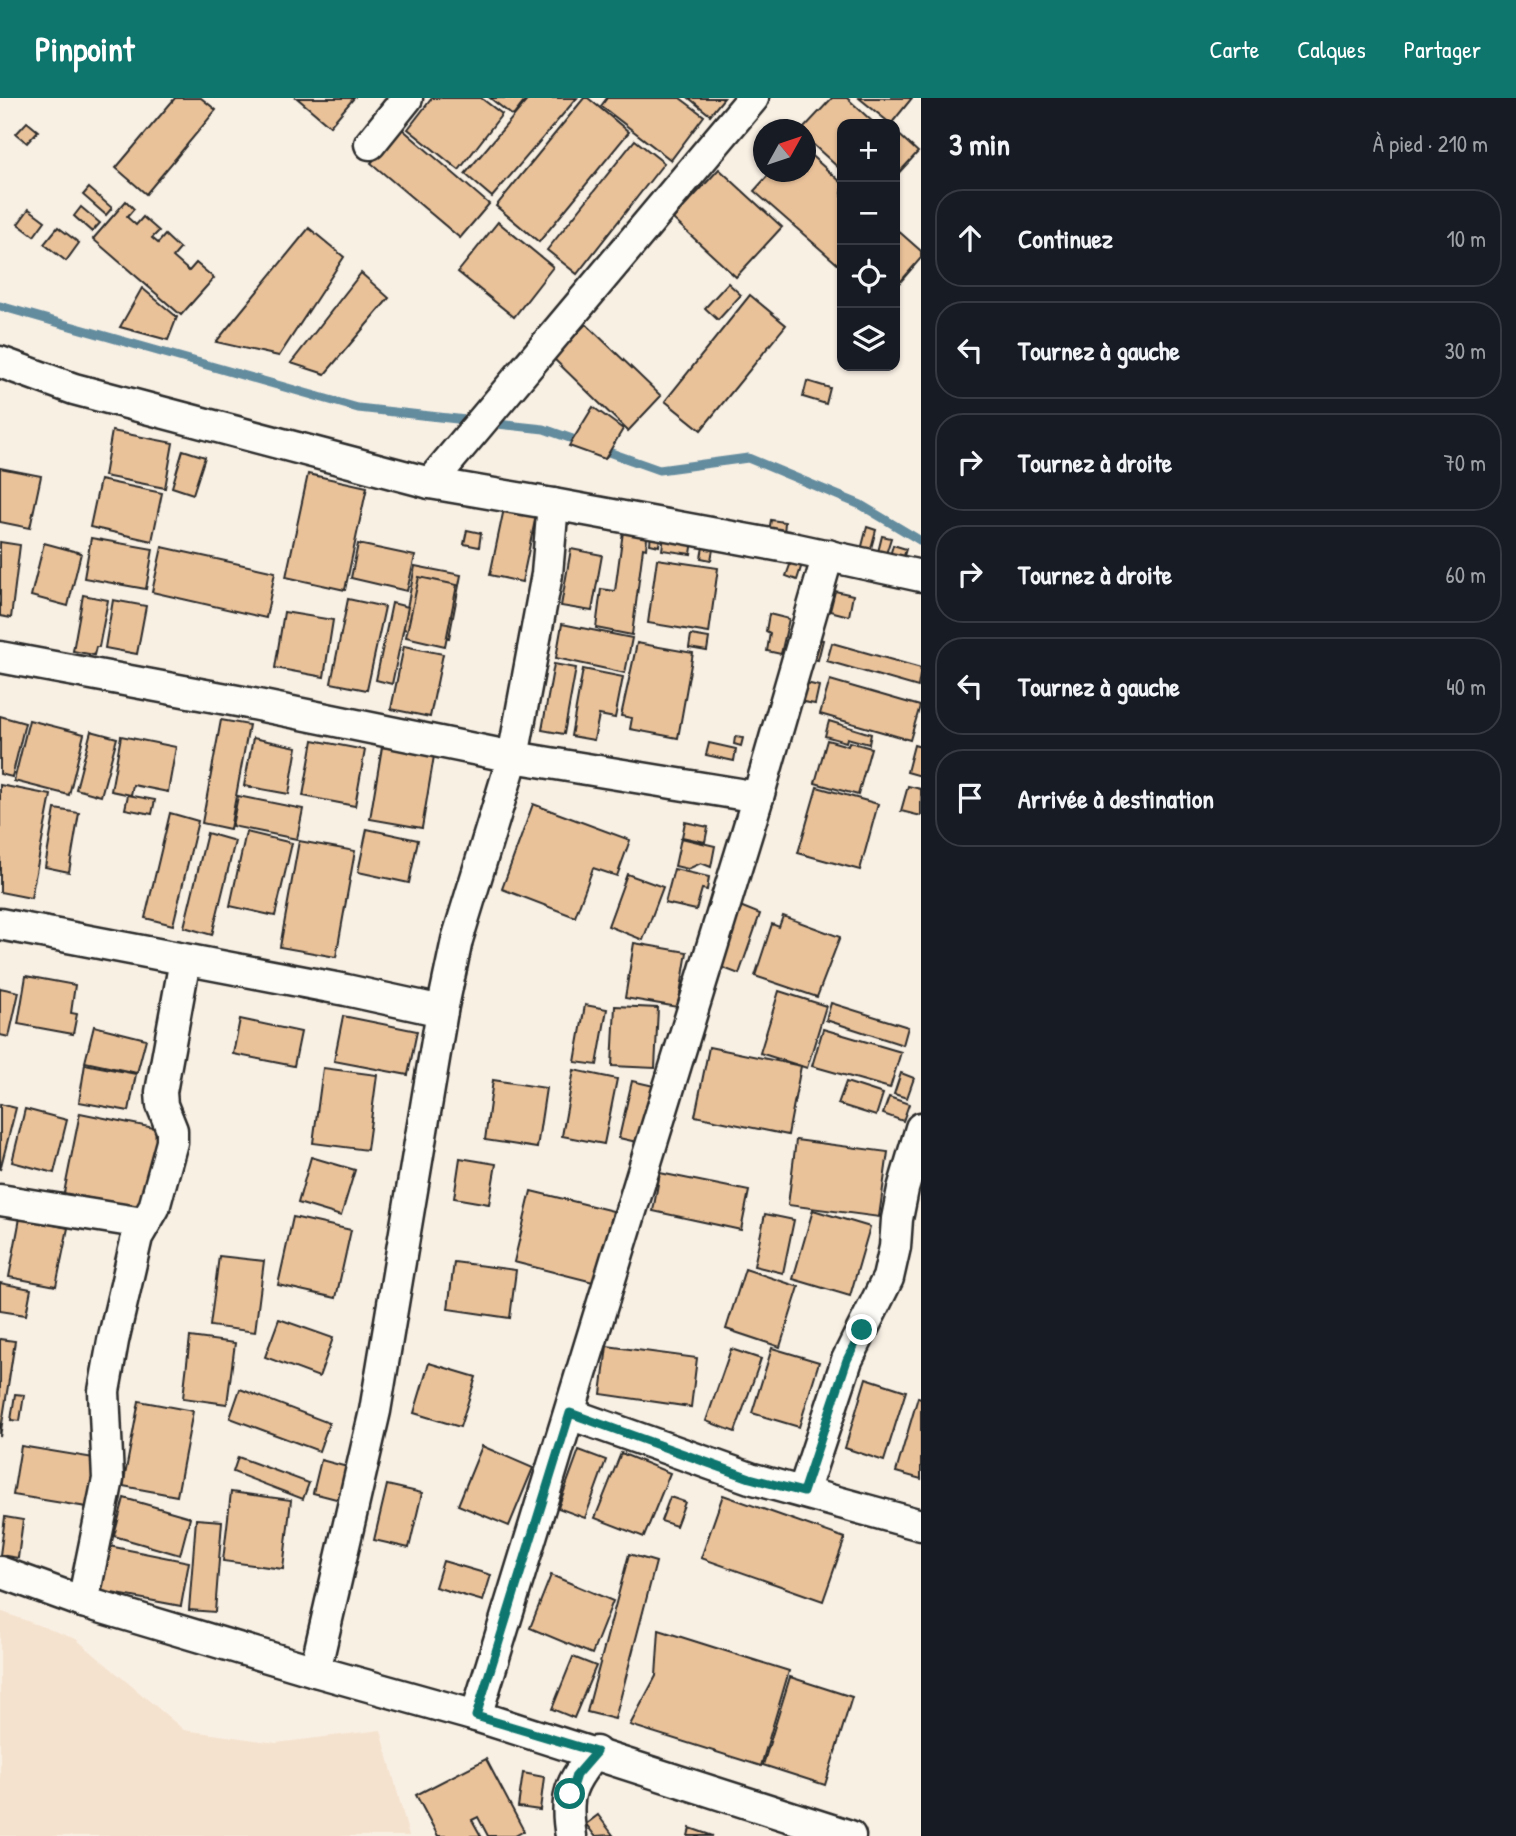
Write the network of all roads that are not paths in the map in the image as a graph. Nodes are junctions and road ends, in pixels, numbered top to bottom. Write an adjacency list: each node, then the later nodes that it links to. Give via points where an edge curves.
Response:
1 (407, 98): 3 (street)
2 (753, 98): 5 (street)
3 (370, 144)
4 (0, 362): 5 (street, via 74,389)
5 (430, 483): 6 (street)
6 (553, 504): 7 (street); 10 (street, via 547,573)
7 (828, 555): 8 (street); 11 (street)
8 (921, 576)
9 (0, 657): 10 (street)
10 (513, 757): 11 (street); 14 (street, via 457,940)
11 (758, 797): 18 (street)
12 (0, 925): 13 (street)
13 (185, 960): 14 (street); 17 (street, via 161,1092 172,1142 154,1208)
14 (442, 1011): 23 (street, via 375,1410)
15 (921, 1128): 19 (street, via 903,1189 888,1278 847,1360)
16 (0, 1200): 17 (street)
17 (144, 1223): 22 (street, via 130,1264 104,1391 108,1479)
18 (570, 1413): 19 (street, via 739,1474); 24 (street)
19 (803, 1492): 20 (street)
20 (921, 1525)
21 (0, 1572): 22 (street)
22 (83, 1602): 23 (street)
23 (314, 1671): 24 (street)
24 (476, 1716): 25 (street)
25 (596, 1752): 26 (street, via 576,1775 570,1794); 27 (street)
26 (571, 1836)
27 (850, 1836)

